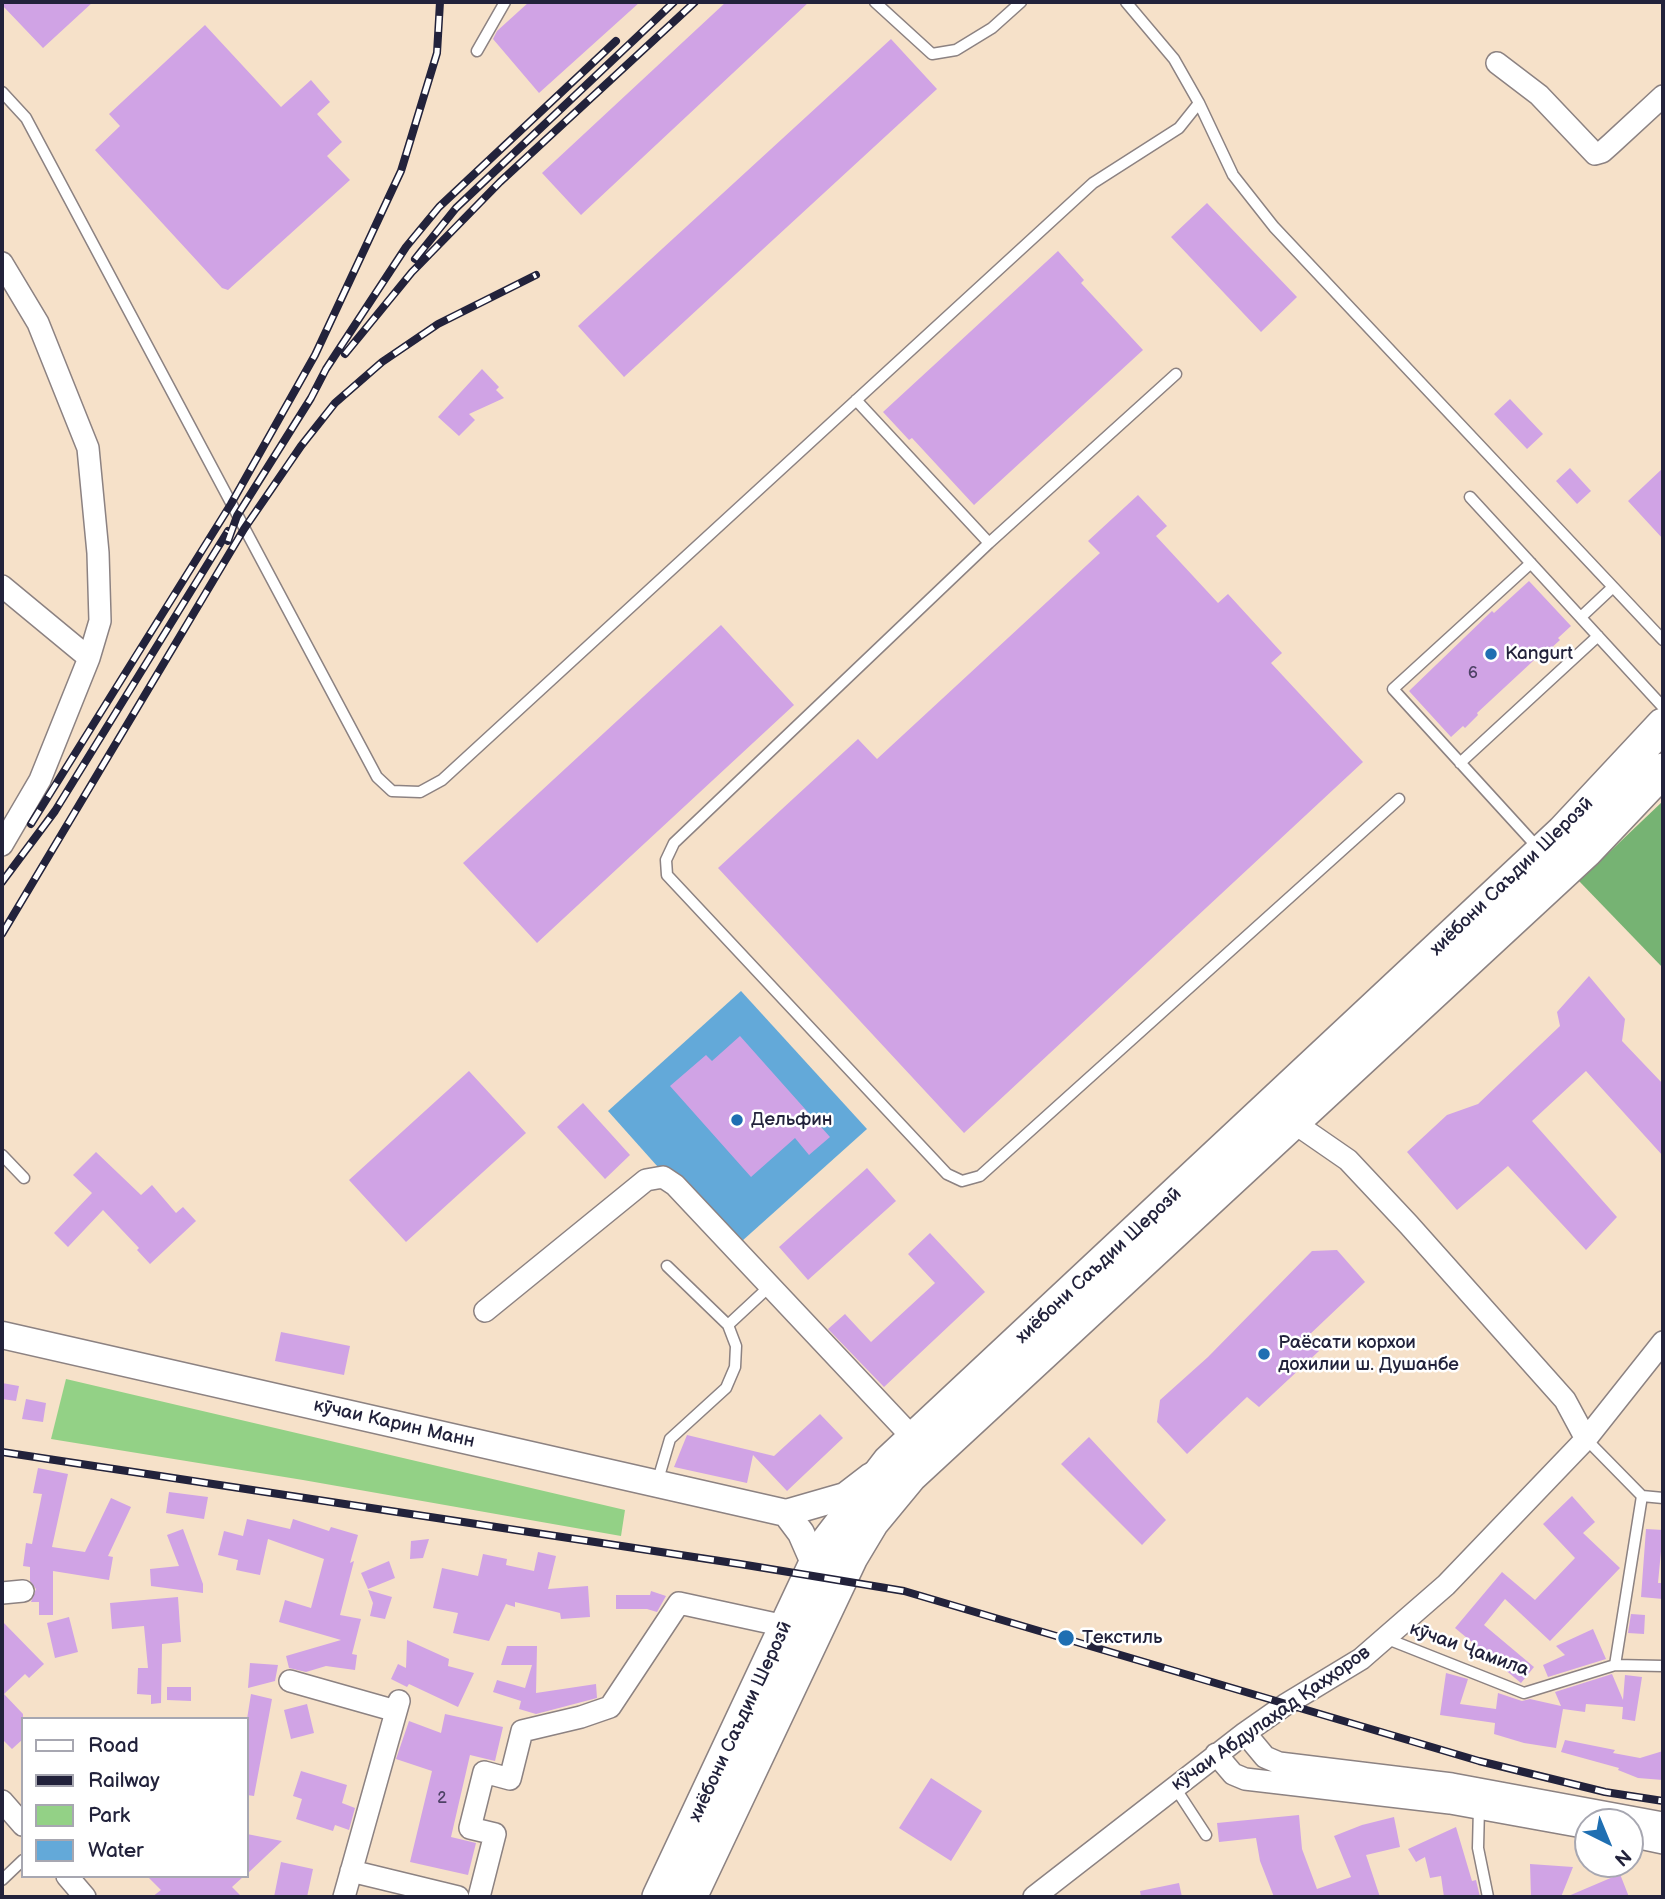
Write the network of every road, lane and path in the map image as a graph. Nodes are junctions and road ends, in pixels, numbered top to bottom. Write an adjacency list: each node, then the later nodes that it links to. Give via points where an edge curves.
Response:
1 (505, 2): 5 (lane)
2 (875, 2): 3 (lane, via 932,54 956,50)
3 (1021, 2)
4 (1126, 2): 9 (lane, via 1174,59)
5 (477, 51)
6 (1497, 63): 8 (street, via 1539,95 1595,154)
7 (2, 92): 12 (lane, via 26,118 377,777 392,791 420,792 442,780)
8 (1663, 96)
9 (1199, 103): 12 (lane, via 1179,128 1093,183); 17 (lane, via 1233,175 1274,227)
10 (2, 263): 21 (street, via 38,323 89,448 100,621)
11 (1176, 374): 14 (lane)
12 (856, 400): 14 (lane)
13 (1470, 497): 15 (lane)
14 (989, 543): 26 (lane, via 674,844 666,860 667,875 947,1174 962,1181 980,1176)
15 (1531, 563): 18 (lane); 24 (lane, via 1393,689)
16 (2, 586): 21 (street)
17 (1613, 587): 18 (lane); 20 (lane)
18 (1581, 617): 19 (lane)
19 (1598, 636): 22 (lane); 24 (lane)
20 (1663, 640)
21 (89, 658): 27 (street, via 40,780)
22 (1663, 706)
23 (1663, 725): 28 (highway, хиёбони Саъдии Шерозӣ)
24 (1460, 763): 28 (lane)
25 (1663, 771): 29 (highway, хиёбони Саъдии Шерозӣ, via 1586,851)
26 (1399, 799)
27 (2, 845)
28 (1542, 852): 38 (highway, хиёбони Саъдии Шерозӣ)
29 (1293, 1122): 39 (street, via 1348,1160 1409,1224 1566,1399); 69 (highway, хиёбони Саъдии Шерозӣ, via 910,1476 883,1507 836,1587)
30 (2, 1155): 31 (lane)
31 (24, 1178)
32 (667, 1266): 35 (lane)
33 (770, 1286): 34 (street, via 663,1177 646,1180); 35 (lane); 38 (street)
34 (485, 1311)
35 (728, 1325): 41 (lane, via 736,1346 735,1367 726,1388 670,1439)
36 (2, 1335): 41 (street, кӯчаи Карин Манн)
37 (1663, 1342): 39 (street, кӯчаи Абдулаҳад Қаҳҳоров)
38 (914, 1439): 40 (highway, хиёбони Саъдии Шерозӣ)
39 (1586, 1439): 42 (lane); 47 (street, кӯчаи Абдулаҳад Қаҳҳоров, via 1446,1585)
40 (889, 1462): 44 (street, кӯчаи Карин Манн, via 845,1496); 45 (highway, хиёбони Саъдии Шерозӣ)
41 (657, 1483): 44 (street, кӯчаи Карин Манн)
42 (1642, 1496): 43 (lane); 48 (lane)
43 (1663, 1498)
44 (786, 1513): 45 (street)
45 (815, 1565): 46 (highway, хиёбони Саъдии Шерозӣ)
46 (785, 1626): 67 (street, via 679,1602 610,1707 522,1731 510,1779 484,1772 478,1794 470,1828 495,1834); 68 (highway, хиёбони Саъдии Шерозӣ)
47 (1385, 1638): 48 (lane, кӯчаи Ҷамила, via 1524,1693); 51 (street, кӯчаи Абдулаҳад Қаҳҳоров, via 1361,1659)
48 (1615, 1665): 49 (lane, кӯчаи Ҷамила)
49 (1663, 1666)
50 (290, 1681): 61 (street, via 397,1706)
51 (1245, 1733): 52 (street, кӯчаи Абдулаҳад Қаҳҳоров); 55 (street, via 1265,1757 1279,1763 1465,1786)
52 (1216, 1754): 53 (street, кӯчаи Абдулаҳад Қаҳҳоров); 54 (street, via 1233,1774 1245,1779)
53 (1174, 1786): 57 (lane); 70 (street, кӯчаи Абдулаҳад Қаҳҳоров)
54 (1479, 1807): 56 (street); 71 (lane, via 1478,1847)
55 (1663, 1823)
56 (1574, 1825)
57 (1206, 1835)
58 (1644, 1839): 59 (street)
59 (1663, 1843)
60 (21, 1862): 63 (lane)
61 (351, 1871): 65 (street); 66 (street)
62 (69, 1878): 64 (street)
63 (2, 1880)
64 (85, 1897)
65 (344, 1897)
66 (457, 1897)
67 (479, 1897)
68 (659, 1897)
69 (690, 1897)
70 (1034, 1897)
71 (1488, 1897)

